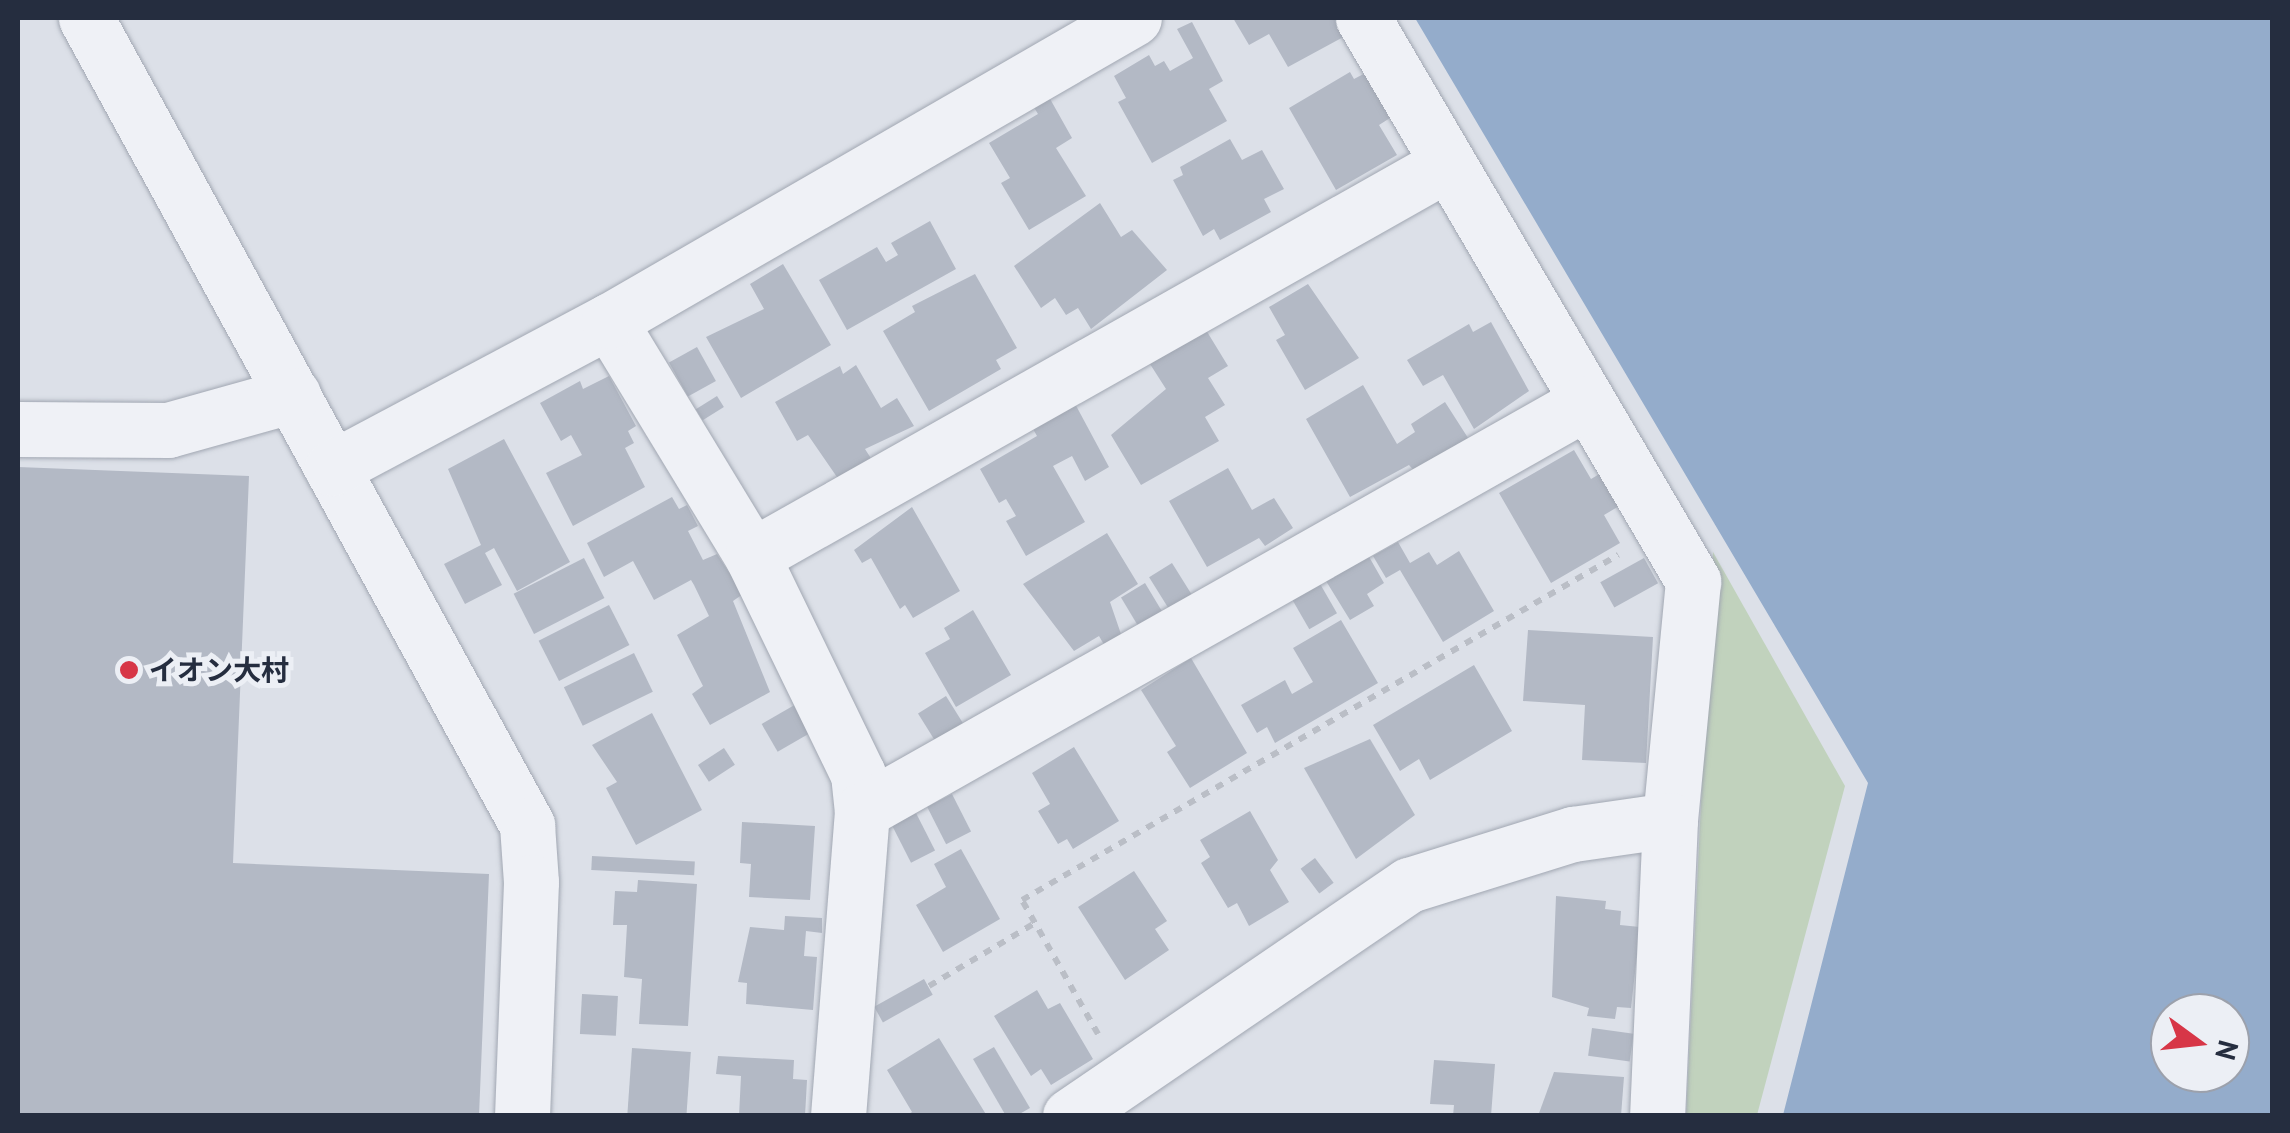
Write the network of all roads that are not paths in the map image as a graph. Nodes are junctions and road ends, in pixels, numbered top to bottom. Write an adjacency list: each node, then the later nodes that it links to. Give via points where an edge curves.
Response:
1 (86, 18): 6 (street)
2 (1134, 18): 5 (street)
3 (1363, 18): 4 (street)
4 (1445, 165): 7 (street); 10 (street)
5 (609, 322): 9 (street); 10 (street)
6 (292, 395): 8 (street, via 168,430); 9 (street)
7 (1585, 404): 11 (street); 12 (street, via 1693,580)
8 (18, 429)
9 (332, 468): 14 (street, via 527,825)
10 (752, 556): 11 (street, via 858,774)
11 (862, 811): 15 (street)
12 (1670, 820): 13 (street, via 1573,834 1409,885); 17 (street)
13 (1131, 1094): 16 (street)
14 (522, 1116)
15 (838, 1116)
16 (1070, 1116)
17 (1657, 1116)

